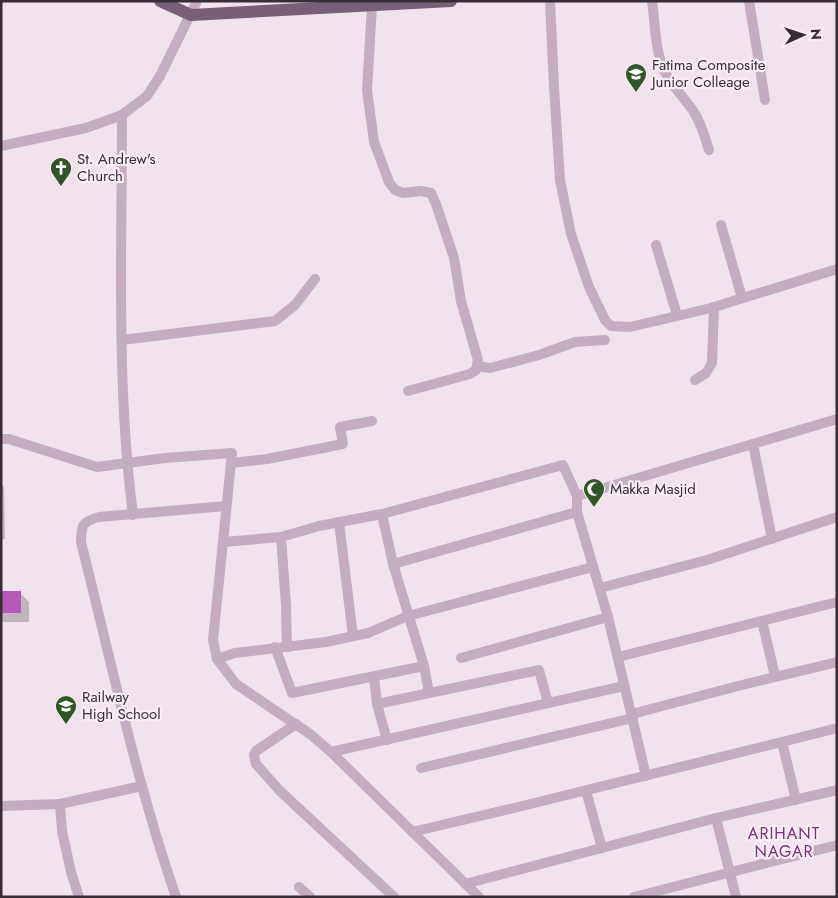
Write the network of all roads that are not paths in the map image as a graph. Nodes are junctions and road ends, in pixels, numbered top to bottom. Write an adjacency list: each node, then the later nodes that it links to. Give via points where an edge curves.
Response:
1 (160, 1): 8 (main road)
2 (196, 1): 8 (street)
3 (451, 1): 7 (main road)
4 (550, 1): 19 (street, via 560,180 571,234 589,287 610,326 630,327)
5 (652, 1): 12 (street, via 663,68 696,114)
6 (750, 1): 9 (street)
7 (372, 6): 8 (main road); 22 (street, via 366,90 374,142 395,190 431,194 436,204 454,258)
8 (191, 15): 10 (street, via 147,96)
9 (765, 100)
10 (122, 116): 11 (street, via 86,128); 20 (street)
11 (1, 146)
12 (709, 150)
13 (721, 225): 17 (street)
14 (656, 245): 19 (street)
15 (837, 269): 17 (street)
16 (315, 279): 20 (street, via 295,306 276,321)
17 (742, 298): 18 (street)
18 (714, 307): 19 (street); 23 (street, via 712,363 706,373)
19 (677, 315)
20 (122, 340): 29 (street)
21 (605, 340): 22 (street, via 575,342 490,368)
22 (477, 366): 24 (street, via 470,374)
23 (695, 380)
24 (408, 391)
25 (837, 419): 28 (street)
26 (372, 422): 30 (street, via 340,427 343,444)
27 (1, 439): 29 (street, via 10,439 97,467)
28 (753, 444): 31 (street); 39 (street)
29 (128, 463): 30 (street, via 232,453); 35 (street)
30 (231, 463): 32 (street)
31 (577, 496): 33 (street); 34 (street, via 563,465)
32 (226, 506): 35 (street); 40 (street)
33 (577, 512): 41 (street); 42 (street)
34 (382, 514): 37 (street); 41 (street)
35 (133, 515): 70 (street, via 91,519 81,530 81,542)
36 (837, 517): 39 (street)
37 (339, 522): 38 (street); 48 (street)
38 (281, 537): 40 (street); 50 (street)
39 (772, 539): 43 (street)
40 (223, 542): 53 (street, via 213,640)
41 (393, 564): 45 (street)
42 (593, 567): 43 (street); 45 (street)
43 (600, 588): 46 (street)
44 (837, 602): 47 (street)
45 (408, 616): 48 (street); 55 (street)
46 (608, 617): 51 (street); 52 (street)
47 (762, 621): 51 (street); 56 (street)
48 (353, 636): 50 (street)
49 (275, 647): 50 (street); 53 (street); 57 (street, via 292,693)
50 (288, 647)
51 (618, 657): 58 (street)
52 (461, 658)
53 (217, 659): 63 (street, via 236,684)
54 (837, 662): 56 (street)
55 (424, 666): 57 (street); 59 (street)
56 (776, 676): 62 (street)
57 (374, 677): 61 (street)
58 (624, 686): 60 (street); 62 (street)
59 (430, 693): 60 (street, via 539,670); 61 (street)
60 (548, 703): 65 (street)
61 (378, 704): 65 (street)
62 (632, 716): 68 (street); 69 (street)
63 (296, 724): 67 (street); 86 (street, via 256,751 256,764 280,792)
64 (837, 728): 66 (street)
65 (388, 740): 67 (street)
66 (782, 742): 69 (street); 73 (street)
67 (331, 752): 77 (street)
68 (421, 768)
69 (646, 776): 72 (street)
70 (142, 786): 74 (street); 84 (street)
71 (837, 790): 73 (street)
72 (586, 791): 77 (street); 79 (street)
73 (796, 800): 76 (street)
74 (60, 804): 75 (street); 83 (street, via 70,872)
75 (1, 806)
76 (716, 818): 79 (street); 80 (street)
77 (412, 832): 81 (street)
78 (837, 845): 80 (street)
79 (602, 848): 81 (street)
80 (730, 872): 88 (street); 89 (street)
81 (464, 884): 87 (street)
82 (299, 887): 85 (street)
83 (79, 897)
84 (176, 897)
85 (310, 897)
86 (394, 897)
87 (479, 897)
88 (634, 897)
89 (736, 897)

